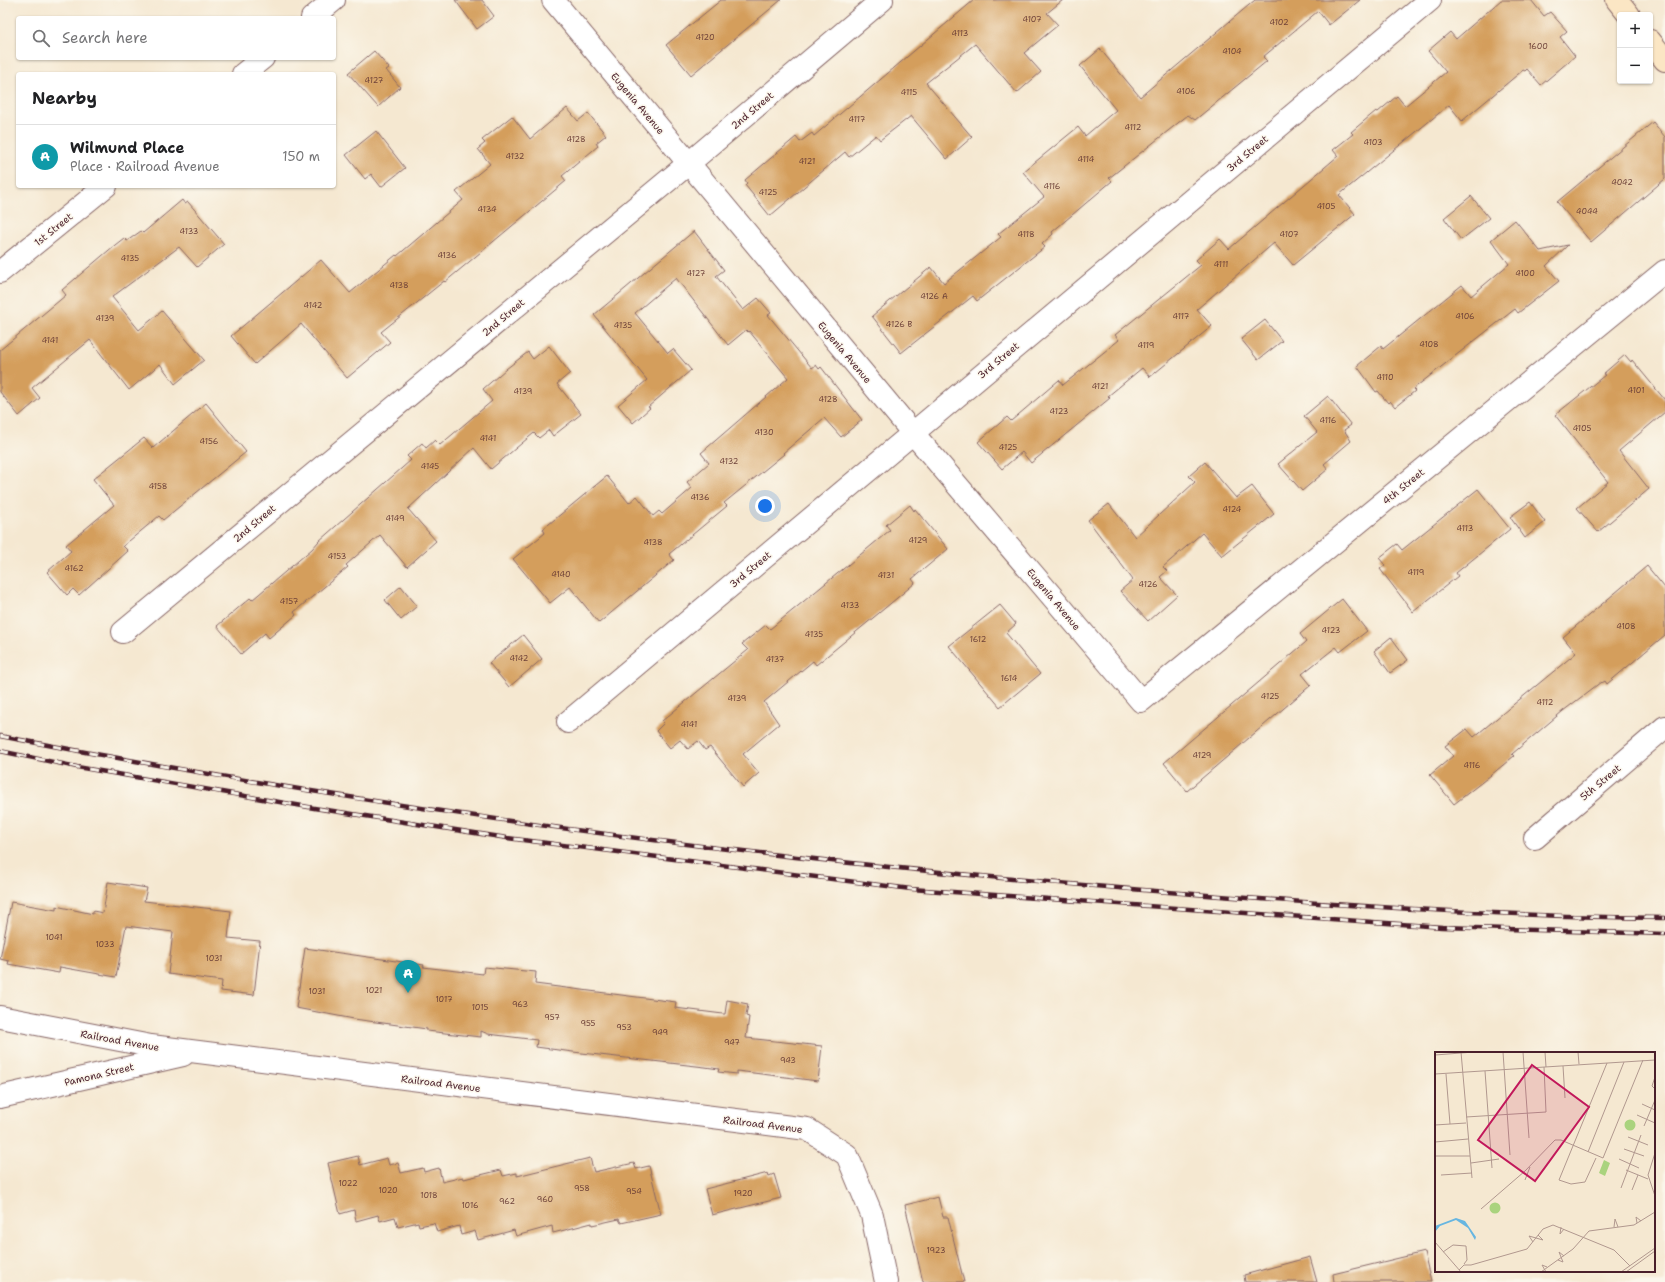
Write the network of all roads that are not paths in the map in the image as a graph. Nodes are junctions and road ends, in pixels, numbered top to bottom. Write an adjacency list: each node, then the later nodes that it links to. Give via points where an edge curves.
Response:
1 (334, 0): 7 (street)
2 (553, 0): 12 (street, Eugenia Avenue)
3 (882, 0): 12 (street, 2nd Street)
4 (1430, 0): 16 (street, 3rd Street)
5 (1617, 0): 6 (main road)
6 (1627, 12)
7 (314, 16)
8 (1653, 45): 10 (main road)
9 (260, 60): 11 (street)
10 (1665, 60)
11 (246, 72)
12 (688, 164): 16 (street, Eugenia Avenue); 17 (street, 2nd Street)
13 (104, 188): 15 (street, 1st Street)
14 (1665, 271): 18 (street, 4th Street)
15 (0, 272)
16 (912, 432): 18 (street, Eugenia Avenue); 19 (street, 3rd Street)
17 (123, 632)
18 (1141, 701)
19 (568, 722)
20 (1665, 727): 21 (street, 5th Street)
21 (1535, 838)
22 (0, 1016): 23 (street, Railroad Avenue, via 151,1046)
23 (198, 1052): 24 (street, Pamona Street); 25 (street, Railroad Avenue, via 807,1129 847,1155 872,1215)
24 (0, 1097)
25 (886, 1282)

